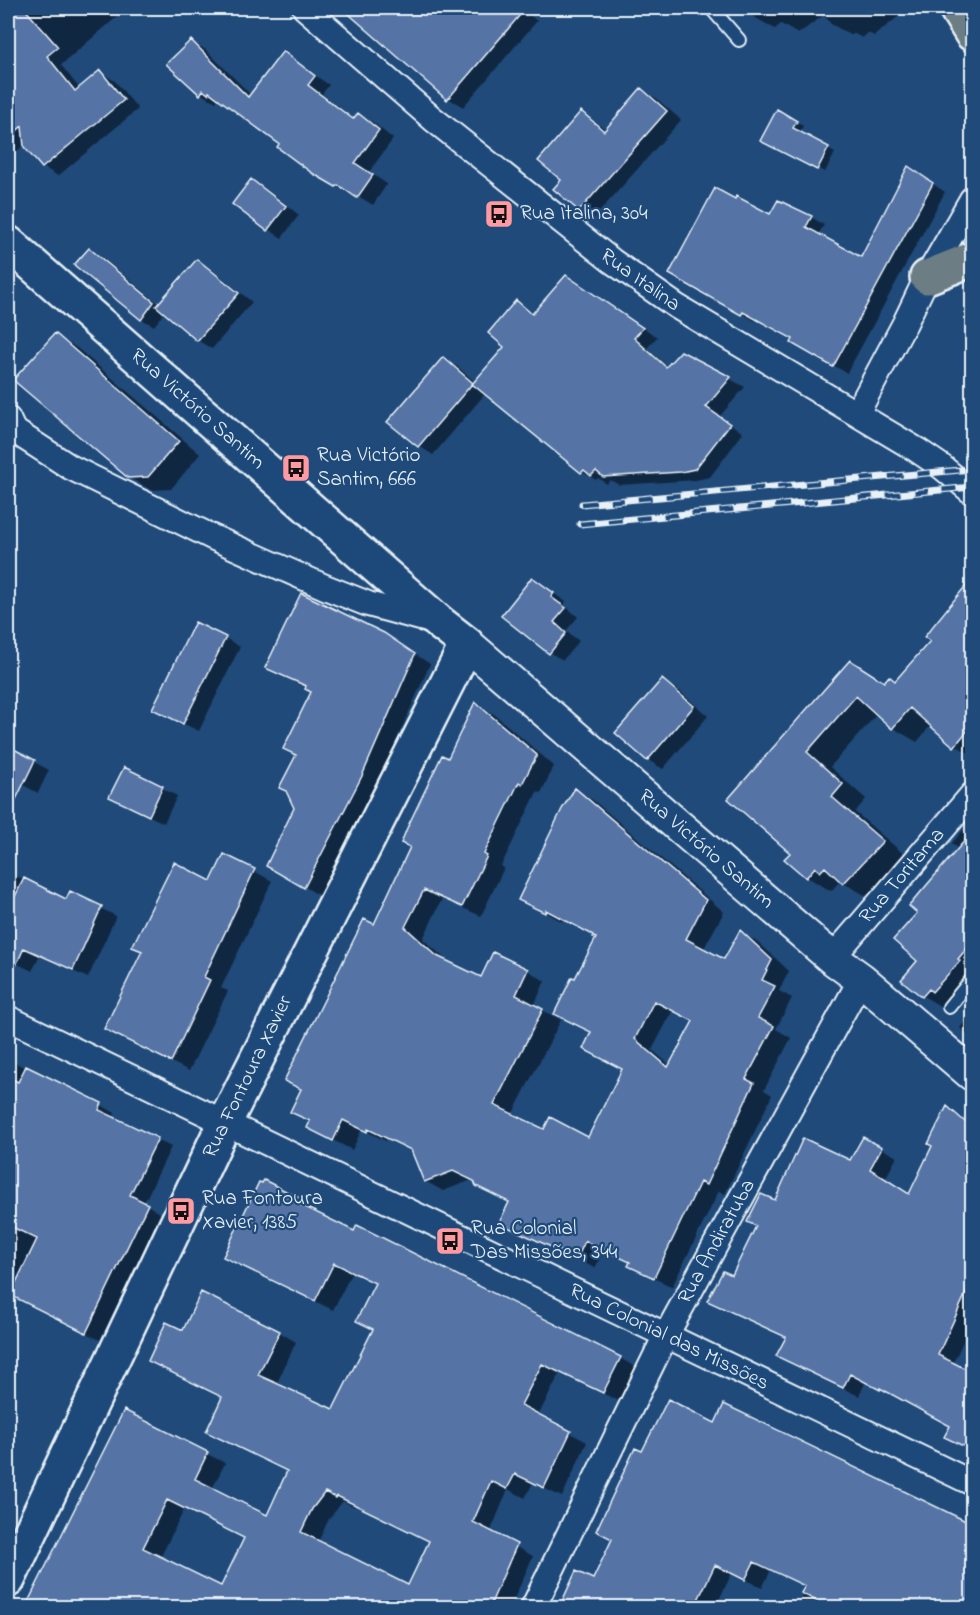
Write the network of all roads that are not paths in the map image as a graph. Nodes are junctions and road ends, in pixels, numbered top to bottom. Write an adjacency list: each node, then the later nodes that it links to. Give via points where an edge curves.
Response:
1 (305, 8): 10 (street, Rua Italina, via 433,119 612,261 676,306)
2 (711, 8): 5 (lane)
3 (956, 8): 4 (highway)
4 (972, 34)
5 (739, 40)
6 (972, 199): 9 (street)
7 (8, 243): 13 (main road, Rua Victório Santim)
8 (972, 259): 9 (highway)
9 (927, 277): 10 (street)
10 (857, 413): 12 (street, Rua Italina, via 942,467)
11 (8, 419): 13 (street, Rua Victório Santim, via 13,430 70,467 212,537 357,600)
12 (972, 492)
13 (440, 623): 14 (main road, Rua Victório Santim)
14 (467, 644): 16 (street, Rua Victório Santim); 22 (main road, Rua Fontoura Xavier)
15 (972, 795): 16 (street, Rua Toritama)
16 (832, 958): 18 (street, Rua Victório Santim)
17 (972, 979): 19 (lane)
18 (861, 980): 21 (street, Rua Victório Santim); 23 (street, Rua Andiratuba)
19 (948, 1007)
20 (8, 1018): 22 (street, Rua Colonial das Missões)
21 (972, 1074)
22 (225, 1122): 23 (street, Rua Colonial das Missões); 25 (main road, Rua Fontoura Xavier)
23 (665, 1337): 24 (street, Rua Colonial das Missões); 26 (street, Rua Andiratuba)
24 (972, 1483)
25 (8, 1580)
26 (533, 1608)

